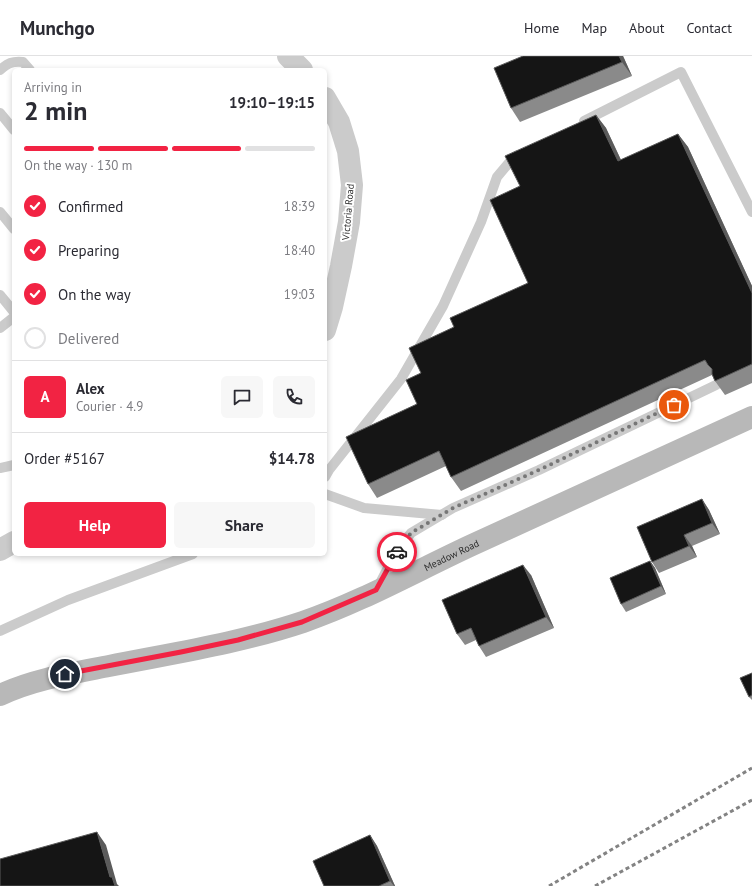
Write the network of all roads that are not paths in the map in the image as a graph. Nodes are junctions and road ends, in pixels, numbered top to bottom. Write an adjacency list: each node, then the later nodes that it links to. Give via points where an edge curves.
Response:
1 (288, 56): 3 (street)
2 (28, 68): 4 (lane, via 23,62 16,61)
3 (300, 68)
4 (0, 70)
5 (327, 101): 16 (street, Victoria Road, via 344,136 352,185 349,222)
6 (0, 113): 8 (lane)
7 (576, 126): 11 (lane, via 681,72)
8 (12, 128)
9 (527, 150): 22 (lane, via 513,158 497,177 481,222 443,306 401,379)
10 (0, 212): 12 (lane)
11 (752, 212)
12 (12, 227)
13 (0, 295): 14 (lane)
14 (12, 310)
15 (12, 319): 17 (lane)
16 (327, 323)
17 (0, 328)
18 (716, 385): 24 (lane)
19 (752, 417): 28 (main road, Meadow Road)
20 (12, 465): 21 (lane)
21 (0, 468)
22 (327, 474)
23 (327, 495): 24 (lane, via 364,508)
24 (442, 514): 28 (lane, via 411,533 395,554)
25 (12, 543): 26 (street)
26 (0, 550)
27 (188, 556): 29 (lane, via 68,600)
28 (376, 590): 30 (main road, Meadow Road, via 302,622 238,640 65,674)
29 (0, 631)
30 (0, 695)

